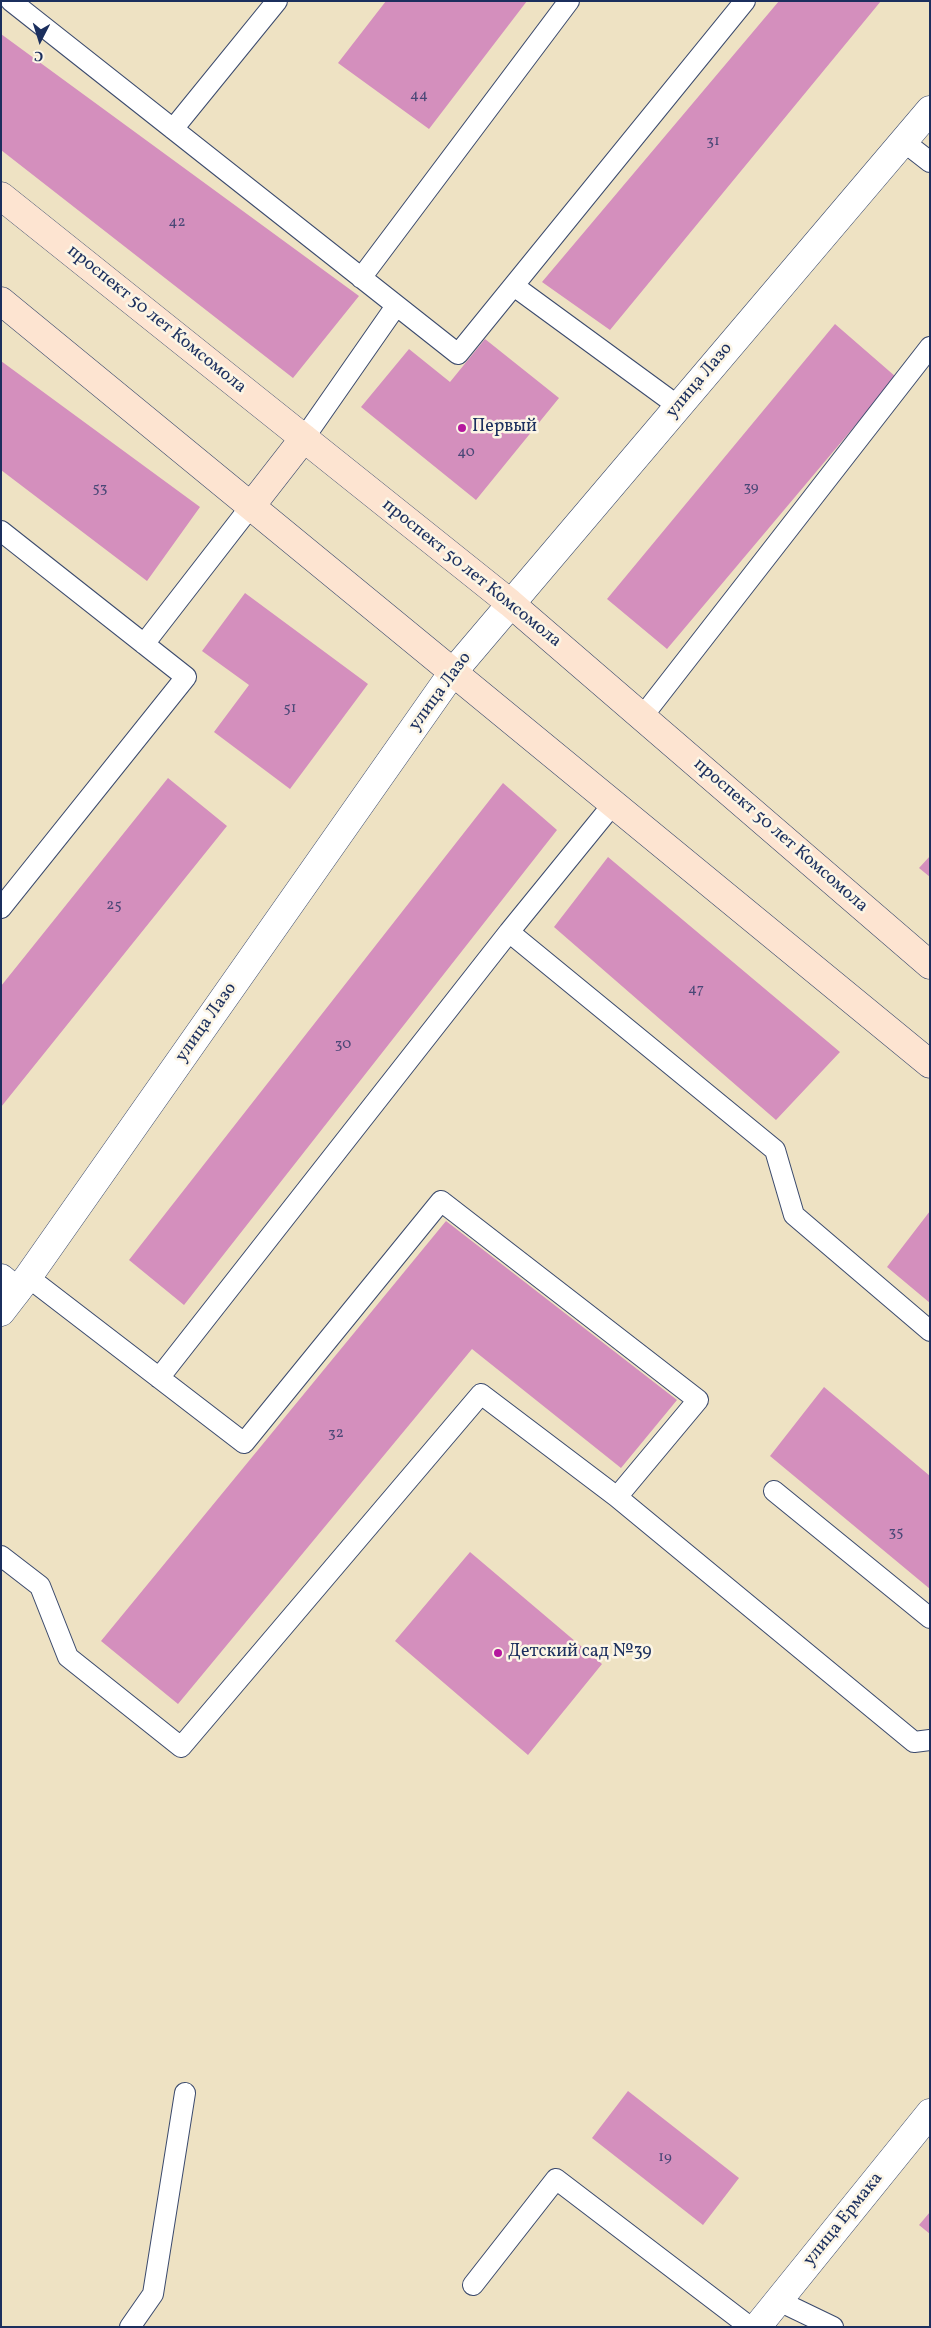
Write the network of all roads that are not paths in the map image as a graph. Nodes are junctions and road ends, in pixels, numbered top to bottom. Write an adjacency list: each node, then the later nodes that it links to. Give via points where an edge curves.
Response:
1 (11, 1): 6 (lane)
2 (277, 1): 6 (lane)
3 (568, 1): 10 (lane)
4 (745, 1): 11 (lane)
5 (930, 110): 7 (street, улица Лазо)
6 (174, 129): 10 (lane)
7 (903, 141): 8 (lane); 15 (street, улица Лазо)
8 (930, 162)
9 (1, 196): 16 (main road, проспект 50 лет Комсомола)
10 (361, 278): 13 (lane)
11 (514, 286): 13 (lane, via 458,354); 15 (lane)
12 (1, 301): 17 (main road)
13 (396, 306): 16 (lane)
14 (930, 347): 22 (lane)
15 (678, 406): 19 (street, улица Лазо)
16 (304, 438): 17 (main road); 19 (main road, проспект 50 лет Комсомола)
17 (251, 506): 20 (lane); 21 (main road)
18 (1, 531): 20 (lane)
19 (510, 603): 21 (street, улица Лазо); 22 (main road, проспект 50 лет Комсомола)
20 (144, 644): 24 (lane, via 186,677)
21 (453, 672): 23 (main road); 28 (street, улица Лазо)
22 (642, 717): 26 (main road, проспект 50 лет Комсомола)
23 (614, 803): 25 (lane); 27 (main road)
24 (1, 908)
25 (509, 932): 29 (lane, via 775,1150 794,1215); 30 (lane)
26 (930, 965)
27 (930, 1064)
28 (12, 1290): 30 (lane)
29 (930, 1331)
30 (159, 1378): 32 (lane, via 244,1443 441,1201 698,1400)
31 (774, 1491): 34 (lane)
32 (617, 1497): 33 (lane, via 481,1394 181,1747 68,1657 40,1586); 35 (lane, via 914,1742)
33 (1, 1556)
34 (930, 1618)
35 (930, 1740)
36 (185, 2093): 40 (lane, via 153,2294)
37 (930, 2112): 39 (street, улица Ермака)
38 (473, 2285): 41 (lane, via 556,2179)
39 (779, 2301): 42 (street, улица Ермака); 43 (lane)
40 (130, 2327)
41 (750, 2327)
42 (758, 2327)
43 (833, 2327)

